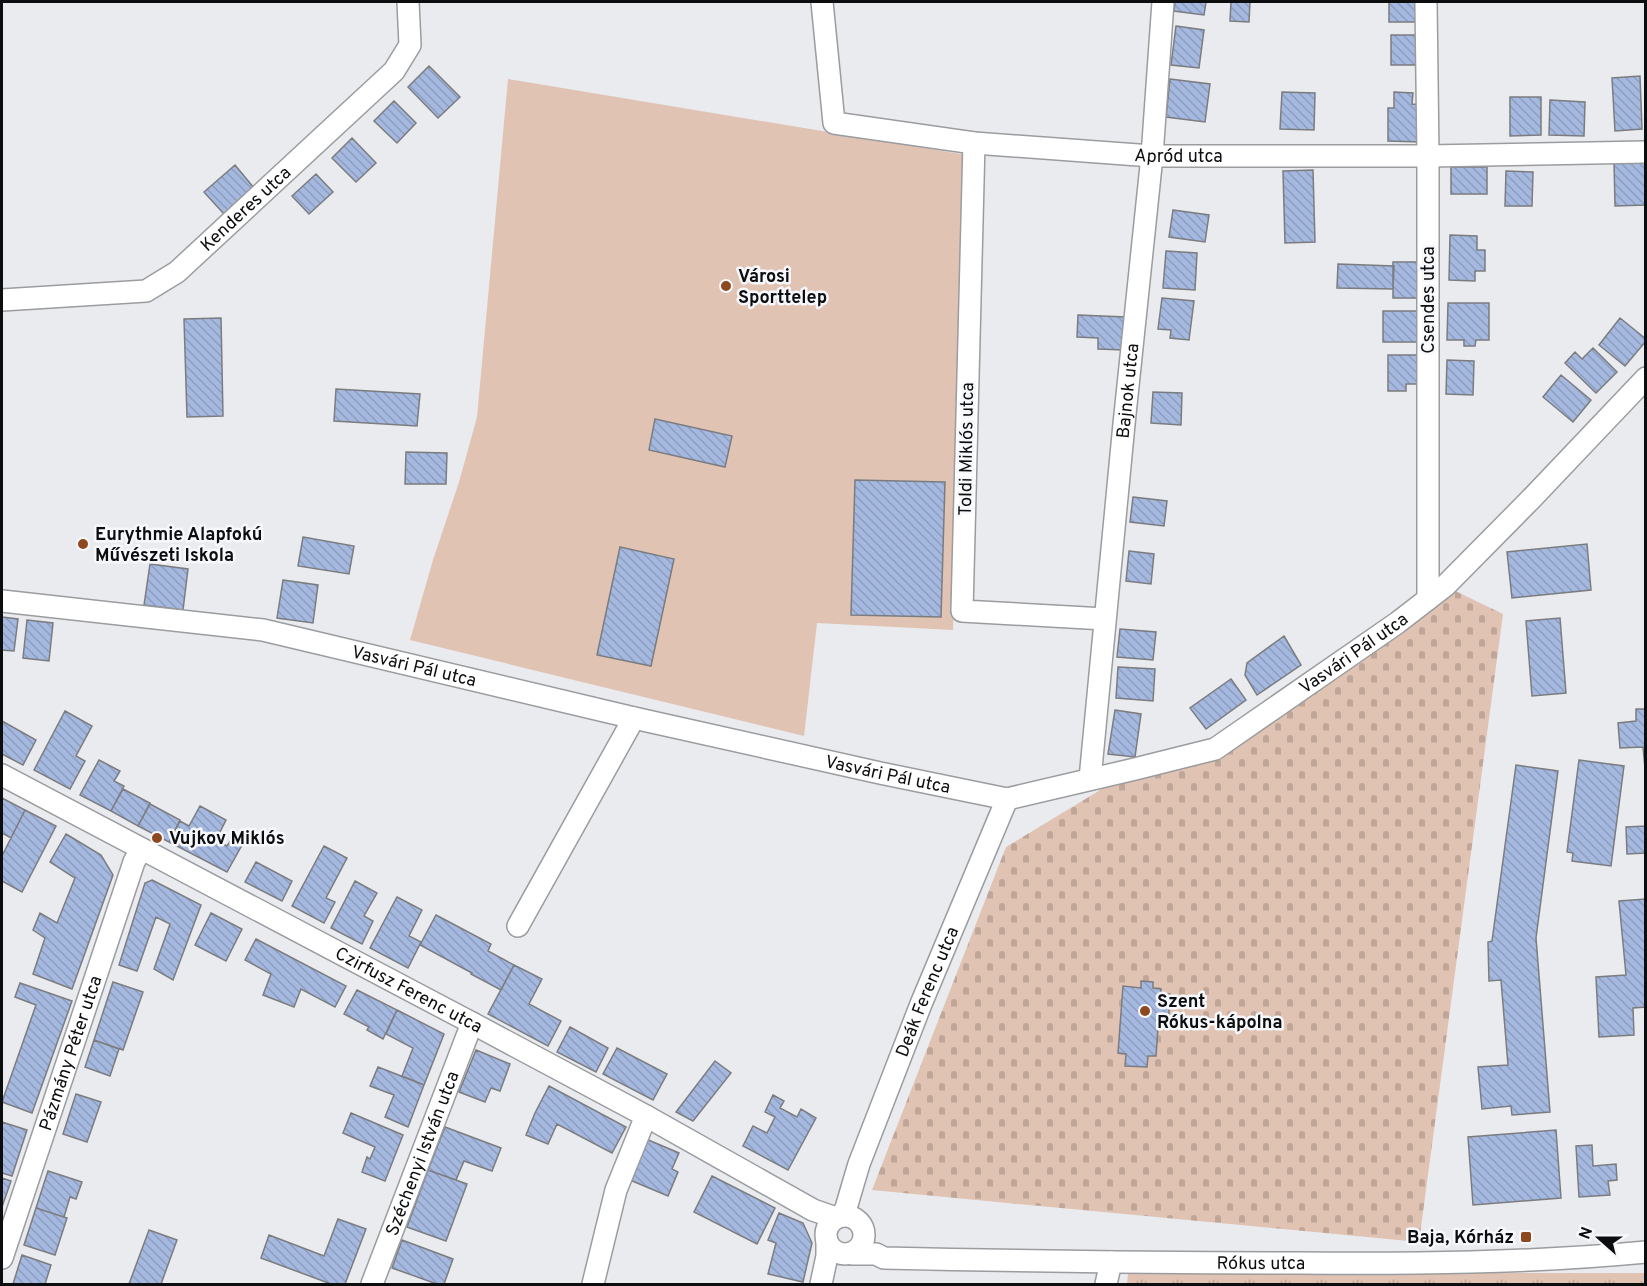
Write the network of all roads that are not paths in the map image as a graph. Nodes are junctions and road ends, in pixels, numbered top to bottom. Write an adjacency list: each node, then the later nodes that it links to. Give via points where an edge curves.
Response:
1 (408, 2): 9 (street, Kenderes utca, via 410,45 394,71 177,272 146,291)
2 (822, 2): 5 (street, Apród utca, via 834,123)
3 (1163, 2): 7 (street, Bajnok utca)
4 (1426, 2): 8 (street, Csendes utca)
5 (974, 143): 7 (street, Apród utca); 13 (street, Toldi Miklós utca, via 962,611)
6 (1646, 152): 8 (street, Apród utca)
7 (1152, 156): 8 (street, Apród utca); 13 (street, Bajnok utca)
8 (1428, 156): 11 (street, Csendes utca)
9 (2, 300)
10 (1646, 378): 11 (street, Vasvári Pál utca)
11 (1428, 599): 16 (street, Vasvári Pál utca, via 1215,749)
12 (2, 601): 14 (street, Vasvári Pál utca, via 263,630)
13 (1105, 619): 16 (street, Bajnok utca)
14 (634, 718): 17 (street, Vasvári Pál utca); 19 (street)
15 (2, 775): 18 (street, Czirfusz Ferenc utca)
16 (1090, 779): 17 (street, Vasvári Pál utca)
17 (1008, 799): 22 (street, Deák Ferenc utca, via 921,1004 859,1164)
18 (141, 849): 20 (street, Czirfusz Ferenc utca); 26 (street, Pázmány Péter utca)
19 (518, 926)
20 (472, 1023): 21 (street, Czirfusz Ferenc utca); 28 (street, Széchenyi István utca)
21 (646, 1116): 22 (street, Czirfusz Ferenc utca, via 813,1210 821,1221); 29 (street, via 616,1190)
22 (842, 1227): 24 (street, via 834,1251); 24 (street, via 865,1235 861,1246); 25 (street); 30 (street, via 827,1256)
23 (1646, 1252): 27 (street, Rókus utca, via 1402,1264)
24 (849, 1254): 25 (street, Rókus utca); 31 (street, via 838,1263)
25 (876, 1254): 27 (street, Rókus utca, via 884,1258)
26 (2, 1258)
27 (1111, 1262): 32 (street)
28 (372, 1284)
29 (593, 1284)
30 (821, 1284)
31 (826, 1284)
32 (1107, 1284)

